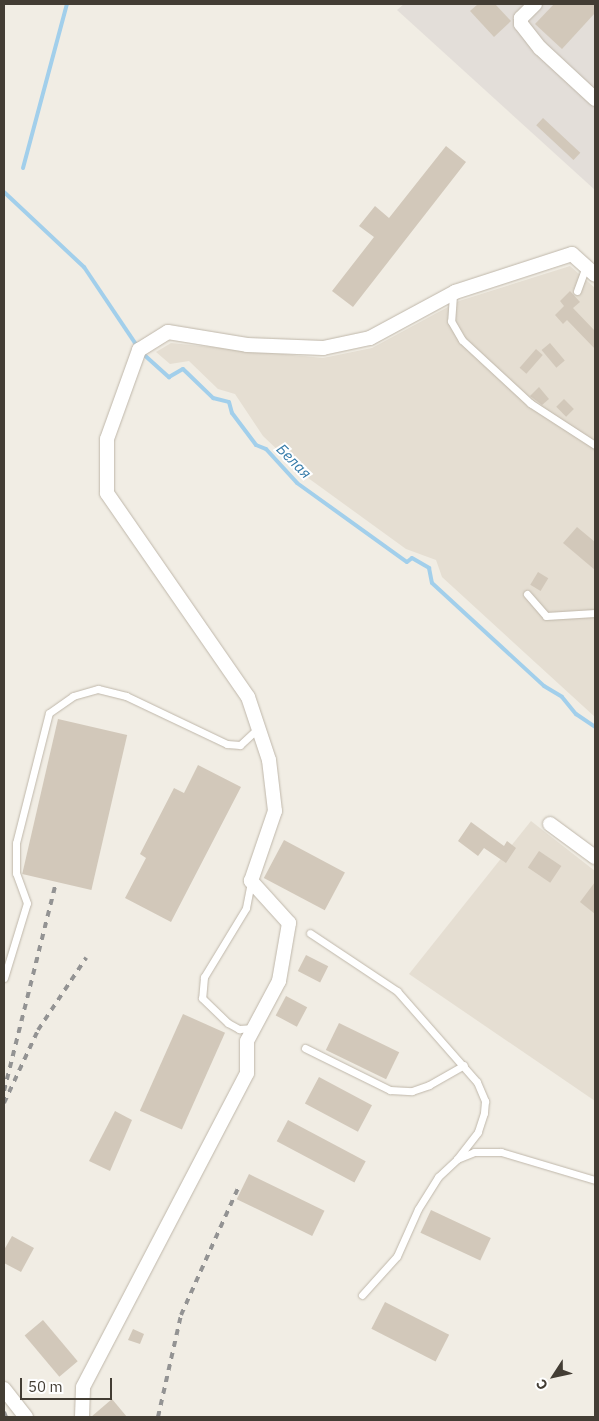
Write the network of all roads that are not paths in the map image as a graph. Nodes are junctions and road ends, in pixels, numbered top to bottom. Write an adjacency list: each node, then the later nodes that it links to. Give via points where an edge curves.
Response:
1 (535, 4): 2 (street, via 521,18 521,24 540,48)
2 (595, 99)
3 (590, 270): 4 (lane); 5 (street, via 572,254)
4 (577, 291)
5 (455, 292): 6 (lane, via 449,309 451,321 462,340 530,403); 9 (street, via 370,338 323,348 247,345 168,332 139,350 107,440 107,493 248,697)
6 (595, 445)
7 (527, 594): 8 (lane, via 546,616)
8 (595, 613)
9 (258, 728): 12 (street, via 269,760 274,811); 14 (lane, via 240,745 227,744 126,696 98,689 73,696 49,713 16,843 16,872 27,903)
10 (550, 824): 11 (street)
11 (595, 857)
12 (251, 882): 15 (street, via 289,923 279,981); 15 (lane, via 246,908 204,978 202,998 238,1029)
13 (310, 933): 17 (lane, via 397,991)
14 (4, 978)
15 (254, 1028): 23 (street, via 247,1041 247,1073 83,1387)
16 (305, 1048): 17 (lane, via 390,1090 412,1090 429,1085)
17 (464, 1065): 18 (lane, via 485,1101 478,1132)
18 (457, 1159): 19 (lane, via 474,1152 501,1152); 20 (lane, via 438,1177 423,1201 397,1256)
19 (595, 1180)
20 (362, 1295)
21 (4, 1389): 22 (street)
22 (26, 1417)
23 (82, 1417)

